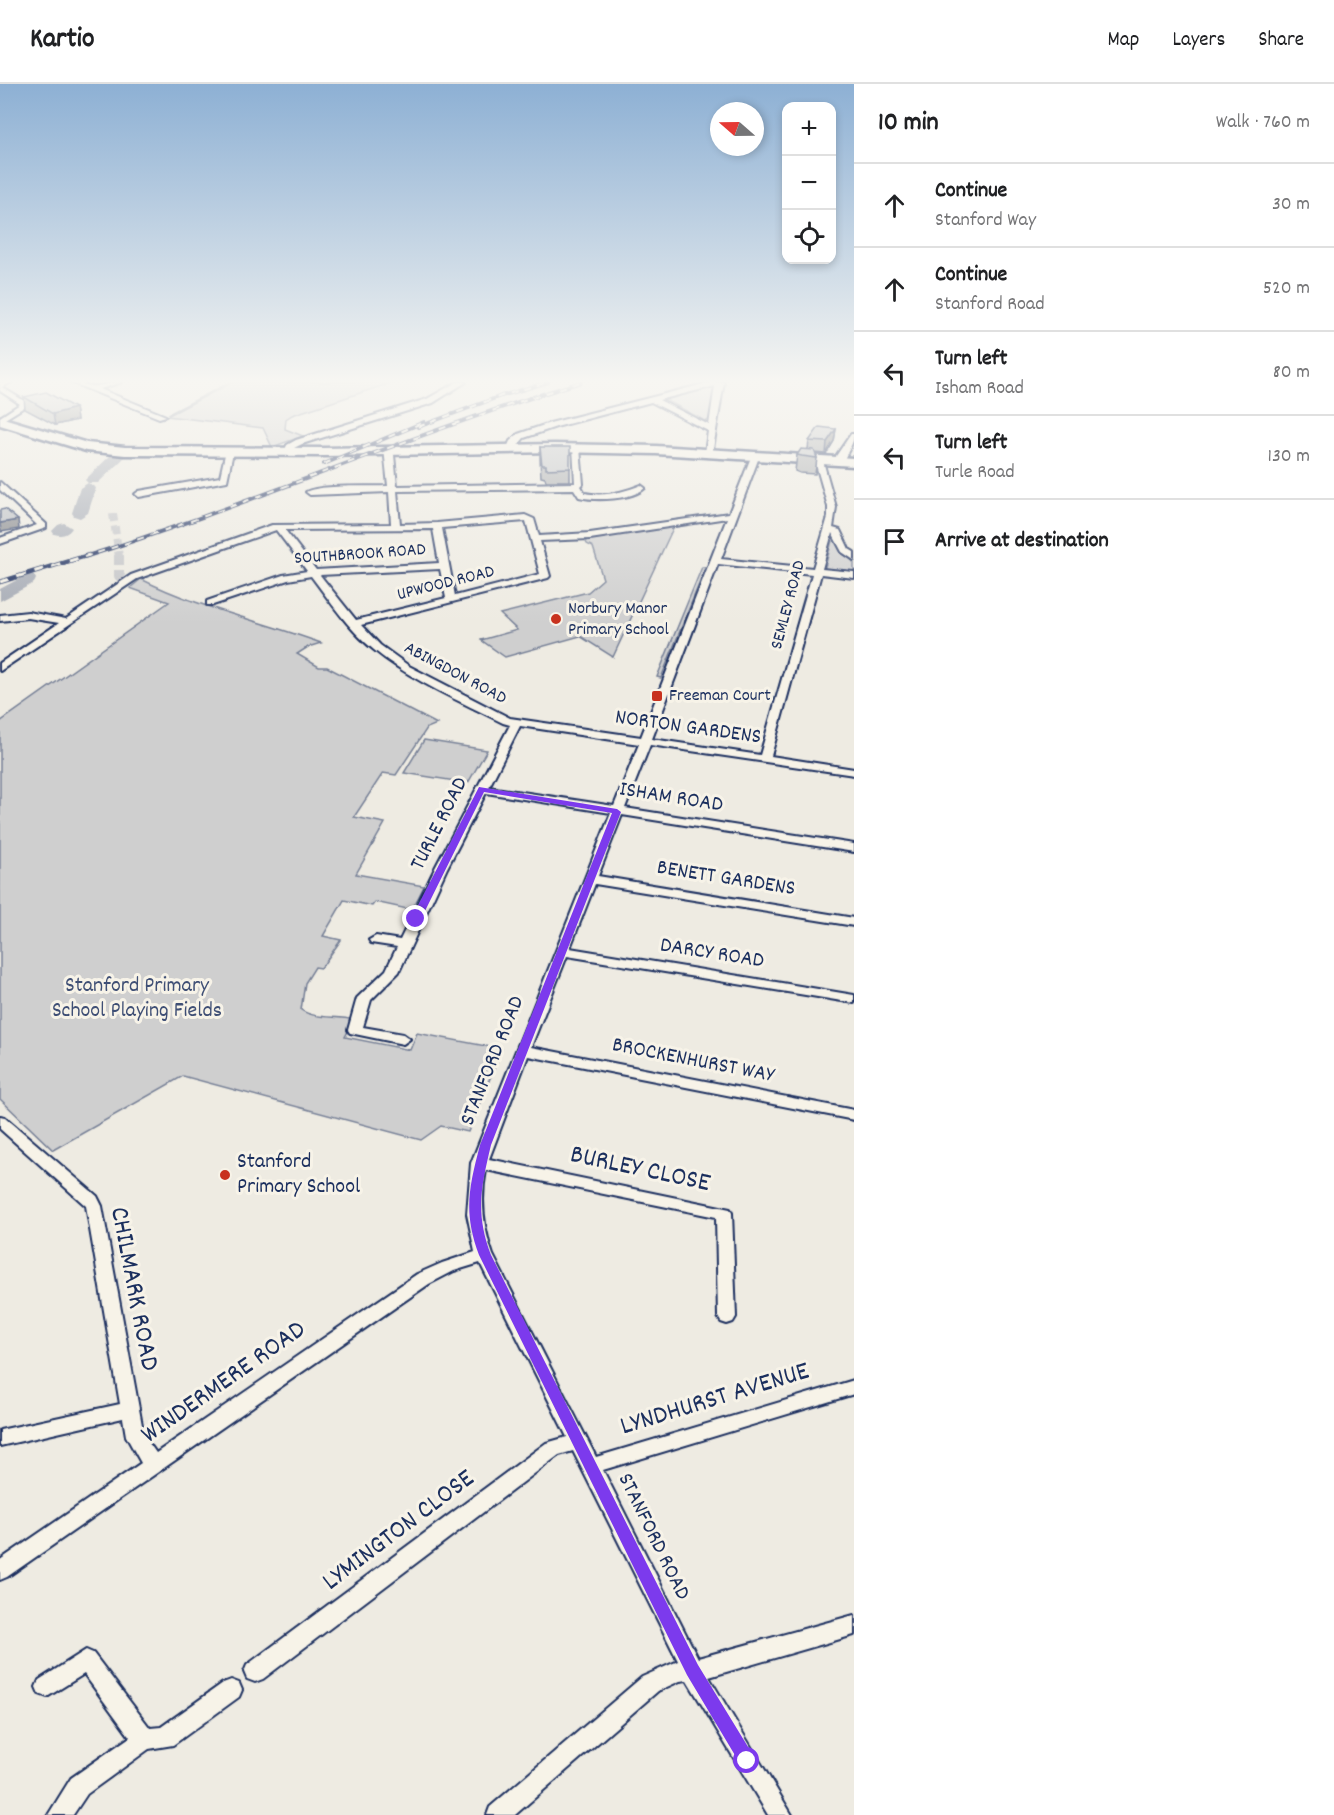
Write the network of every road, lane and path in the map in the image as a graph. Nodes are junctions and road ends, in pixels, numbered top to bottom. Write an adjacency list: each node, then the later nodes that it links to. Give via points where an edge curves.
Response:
1 (227, 463): 11 (street, via 224,478)
2 (391, 463): 9 (street)
3 (577, 463): 7 (street)
4 (753, 463): 14 (street, STANFORD ROAD)
5 (820, 463): 18 (street, SEMLEY ROAD, via 833,510)
6 (0, 485): 20 (street, via 43,526)
7 (577, 486): 9 (street); 12 (street, via 582,495)
8 (641, 488): 12 (street)
9 (393, 489): 10 (street); 15 (street)
10 (309, 492)
11 (139, 494)
12 (602, 497): 13 (street)
13 (611, 504)
14 (733, 515): 19 (street, via 583,537); 22 (street, STANFORD ROAD)
15 (396, 526): 16 (street); 17 (street)
16 (437, 526): 19 (street, via 525,518 531,521); 23 (street)
17 (278, 527): 24 (street, ABINGDON ROAD); 30 (street, via 143,574)
18 (828, 529): 21 (street, via 837,532 845,550); 25 (street, SEMLEY ROAD)
19 (536, 539): 27 (street, UPWOOD ROAD, via 545,576)
20 (0, 541)
21 (854, 557)
22 (715, 561): 25 (street); 34 (street, STANFORD ROAD)
23 (444, 566): 24 (street, SOUTHBROOK ROAD); 27 (street)
24 (313, 573): 28 (street, SOUTHBROOK ROAD, via 274,580); 31 (street, ABINGDON ROAD)
25 (815, 573): 26 (street); 35 (street, SEMLEY ROAD)
26 (854, 575)
27 (451, 600): 31 (street, UPWOOD ROAD)
28 (210, 603)
29 (0, 618): 30 (street, via 28,615)
30 (68, 622): 32 (street)
31 (354, 624): 33 (street, ABINGDON ROAD, via 399,665)
32 (0, 668)
33 (516, 724): 34 (street, NORTON GARDENS); 37 (street, TURLE ROAD)
34 (645, 742): 35 (street, NORTON GARDENS); 38 (street, STANFORD ROAD)
35 (765, 759): 36 (street, NORTON GARDENS)
36 (854, 772)
37 (482, 789): 38 (street, ISHAM ROAD); 43 (street, TURLE ROAD)
38 (617, 812): 39 (street, ISHAM ROAD); 40 (street, STANFORD ROAD)
39 (854, 848)
40 (591, 879): 41 (street, BENETT GARDENS); 44 (street, STANFORD ROAD)
41 (854, 922)
42 (376, 940): 43 (street)
43 (406, 945): 46 (street, TURLE ROAD, via 390,975 364,998 355,1030)
44 (562, 951): 45 (street, DARCY ROAD); 47 (street, STANFORD ROAD)
45 (854, 999)
46 (403, 1040)
47 (523, 1050): 48 (street, BROCKENHURST WAY); 50 (street, STANFORD ROAD)
48 (854, 1115)
49 (0, 1121): 54 (street, CHILMARK ROAD, via 94,1206)
50 (480, 1163): 51 (street, STANFORD ROAD, via 474,1217); 52 (street, BURLEY CLOSE, via 724,1213)
51 (485, 1255): 56 (street, STANFORD ROAD); 57 (street, WINDERMERE ROAD, via 423,1279)
52 (727, 1317)
53 (854, 1387): 58 (street, LYNDHURST AVENUE)
54 (131, 1410): 55 (street); 57 (street, CHILMARK ROAD, via 139,1445)
55 (0, 1438)
56 (579, 1441): 58 (street, STANFORD ROAD); 62 (street, LYMINGTON CLOSE, via 553,1449)
57 (154, 1464): 59 (street, WINDERMERE ROAD)
58 (591, 1466): 61 (street, STANFORD ROAD)
59 (0, 1570)
60 (854, 1625): 61 (street)
61 (693, 1670): 67 (street, via 678,1671 650,1684); 68 (street, STANFORD ROAD)
62 (255, 1672)
63 (47, 1687): 65 (street, via 86,1660)
64 (231, 1690): 65 (street, via 165,1737)
65 (145, 1739): 66 (street, via 80,1786)
66 (60, 1815)
67 (498, 1815)
68 (781, 1815)

